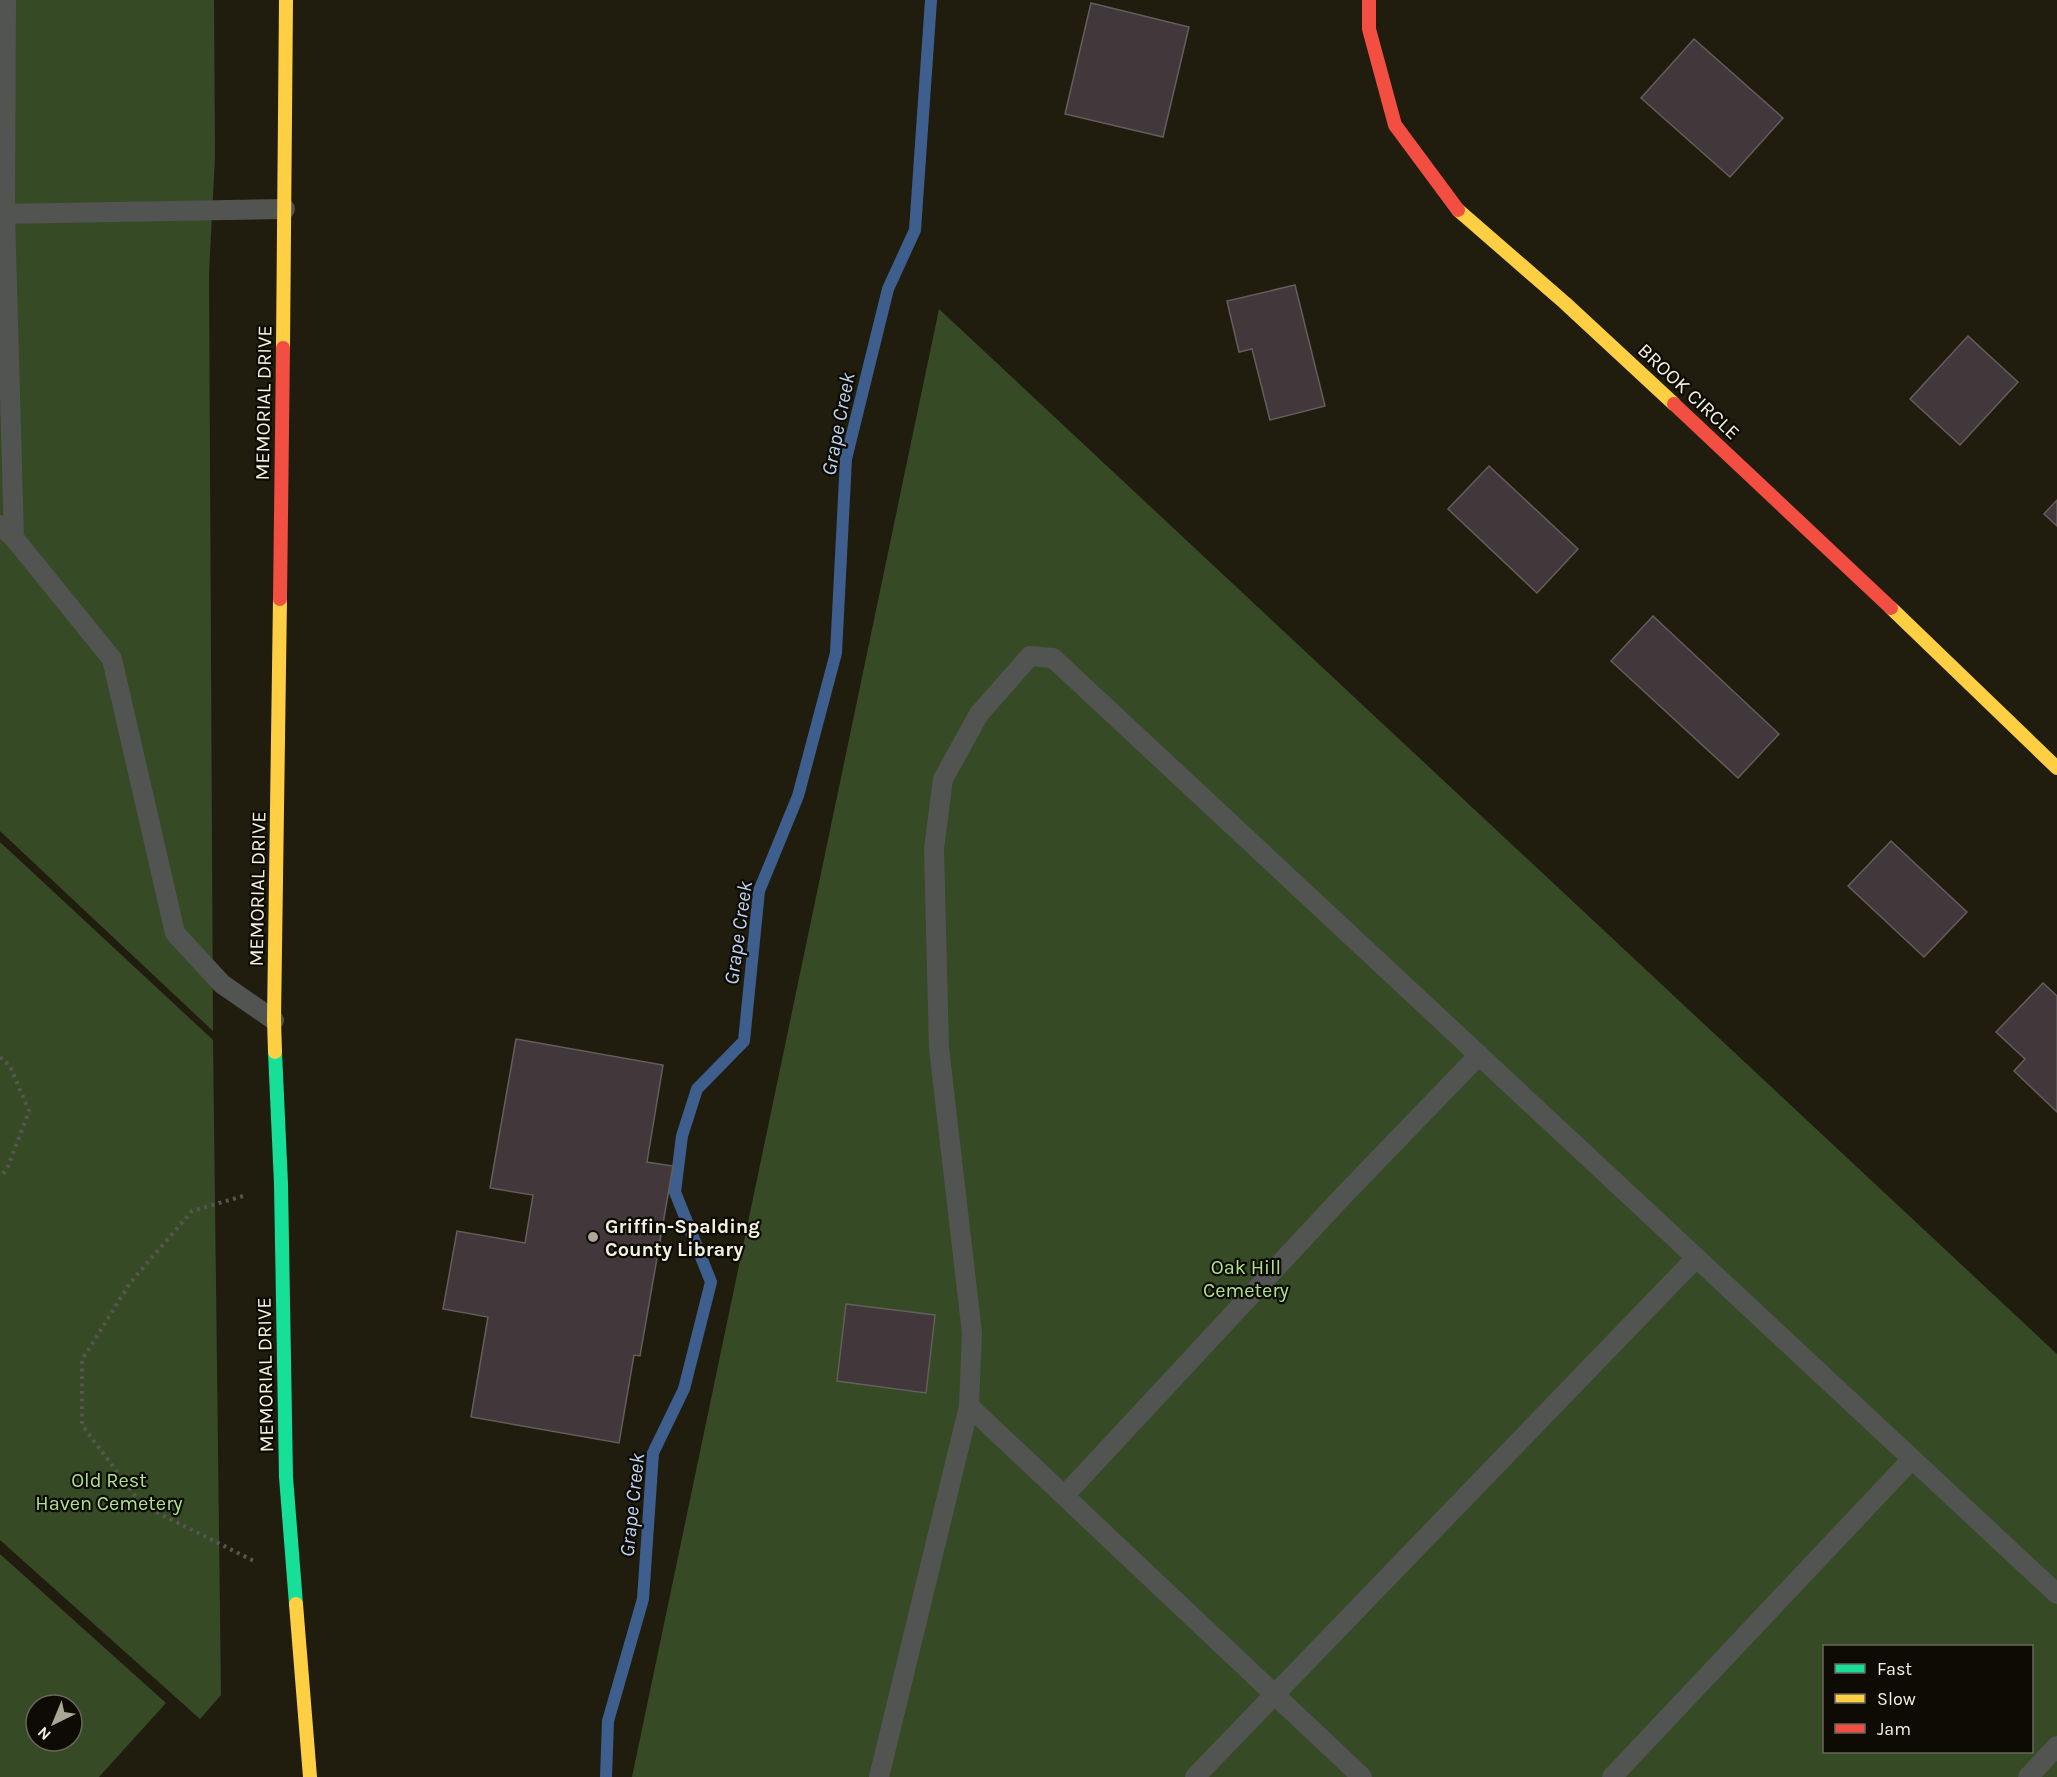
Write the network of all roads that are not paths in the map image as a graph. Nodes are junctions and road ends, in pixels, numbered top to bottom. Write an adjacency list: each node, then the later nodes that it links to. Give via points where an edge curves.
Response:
1 (6, 0): 5 (lane)
2 (286, 0): 4 (main road, MEMORIAL DRIVE)
3 (1369, 0): 7 (main road, BROOK CIRCLE, via 1369,29 1395,125 1453,206 1565,303 1795,516)
4 (285, 209): 5 (lane); 8 (main road, MEMORIAL DRIVE)
5 (2, 214): 6 (lane)
6 (7, 531): 8 (lane, via 112,659 175,933 222,984)
7 (2057, 768)
8 (274, 1020): 17 (main road, MEMORIAL DRIVE, via 286,1477)
9 (1479, 1055): 10 (lane); 11 (lane, via 1053,658 1030,656 979,714 943,779 934,849 939,1048 972,1333); 13 (lane)
10 (1696, 1258): 12 (lane); 15 (lane)
11 (969, 1406): 13 (lane); 18 (lane)
12 (1912, 1459): 14 (lane); 21 (lane)
13 (1065, 1496): 15 (lane)
14 (2057, 1594)
15 (1274, 1694): 19 (lane); 20 (lane)
16 (2057, 1746): 22 (lane)
17 (310, 1777)
18 (879, 1777)
19 (1196, 1777)
20 (1362, 1777)
21 (1612, 1777)
22 (2028, 1777)

